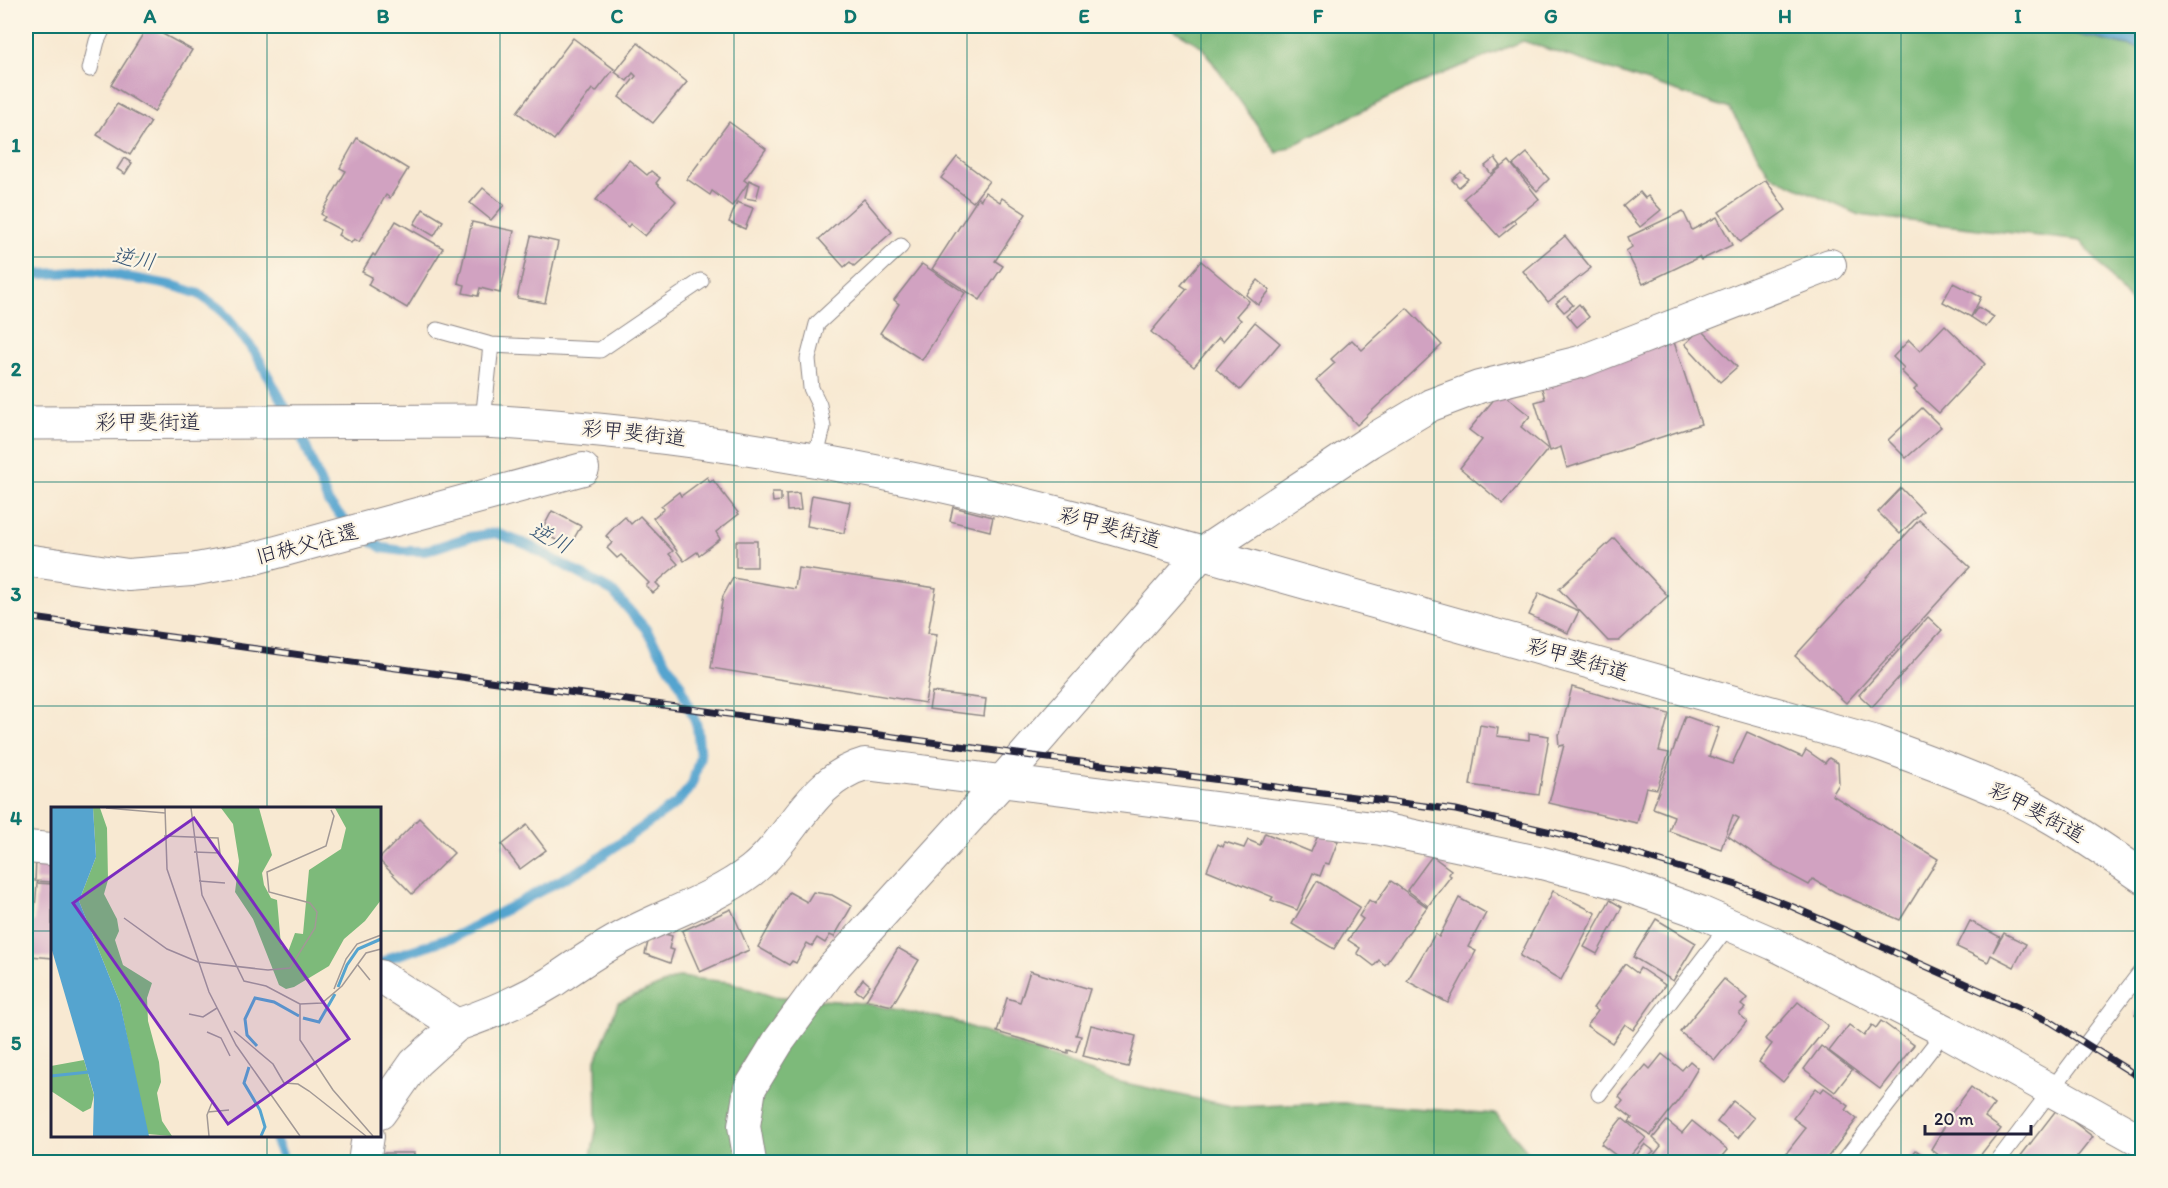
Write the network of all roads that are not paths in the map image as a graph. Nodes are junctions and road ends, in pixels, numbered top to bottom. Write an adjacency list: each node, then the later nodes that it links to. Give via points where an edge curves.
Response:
1 (104, 26): 2 (lane)
2 (90, 69)
3 (901, 246): 10 (lane, via 817,324 808,359 811,388 823,427)
4 (1830, 266): 12 (street, via 1580,363 1479,387 1431,405)
5 (701, 281): 7 (lane, via 600,350)
6 (437, 330): 7 (lane)
7 (491, 345): 8 (lane)
8 (483, 421): 9 (highway, 彩甲斐街道); 10 (highway, 彩甲斐街道, via 692,439)
9 (26, 428)
10 (815, 461): 12 (highway, 彩甲斐街道, via 953,486)
11 (583, 469): 13 (street, 旧秩父往還, via 262,556 211,566 128,575)
12 (1202, 553): 14 (street); 17 (highway, 彩甲斐街道, via 1875,742 2014,797 2079,832)
13 (26, 561)
14 (1004, 779): 18 (street, via 1382,829 1621,884); 21 (street, via 866,764 849,768 829,782 754,868 733,884 594,952 550,983 485,1016); 29 (street, via 830,971 778,1042 750,1088 744,1126)
15 (26, 847): 16 (street)
16 (51, 849)
17 (2142, 876)
18 (1729, 925): 22 (street); 24 (lane)
19 (2142, 970): 23 (lane)
20 (381, 977): 21 (street)
21 (457, 1025): 25 (street, via 415,1063)
22 (1945, 1031): 23 (street); 30 (lane)
23 (2054, 1089): 27 (street); 31 (lane)
24 (1599, 1094)
25 (381, 1112)
26 (368, 1137): 28 (street)
27 (2142, 1141)
28 (364, 1162)
29 (750, 1162)
30 (1843, 1162)
31 (1997, 1162)

